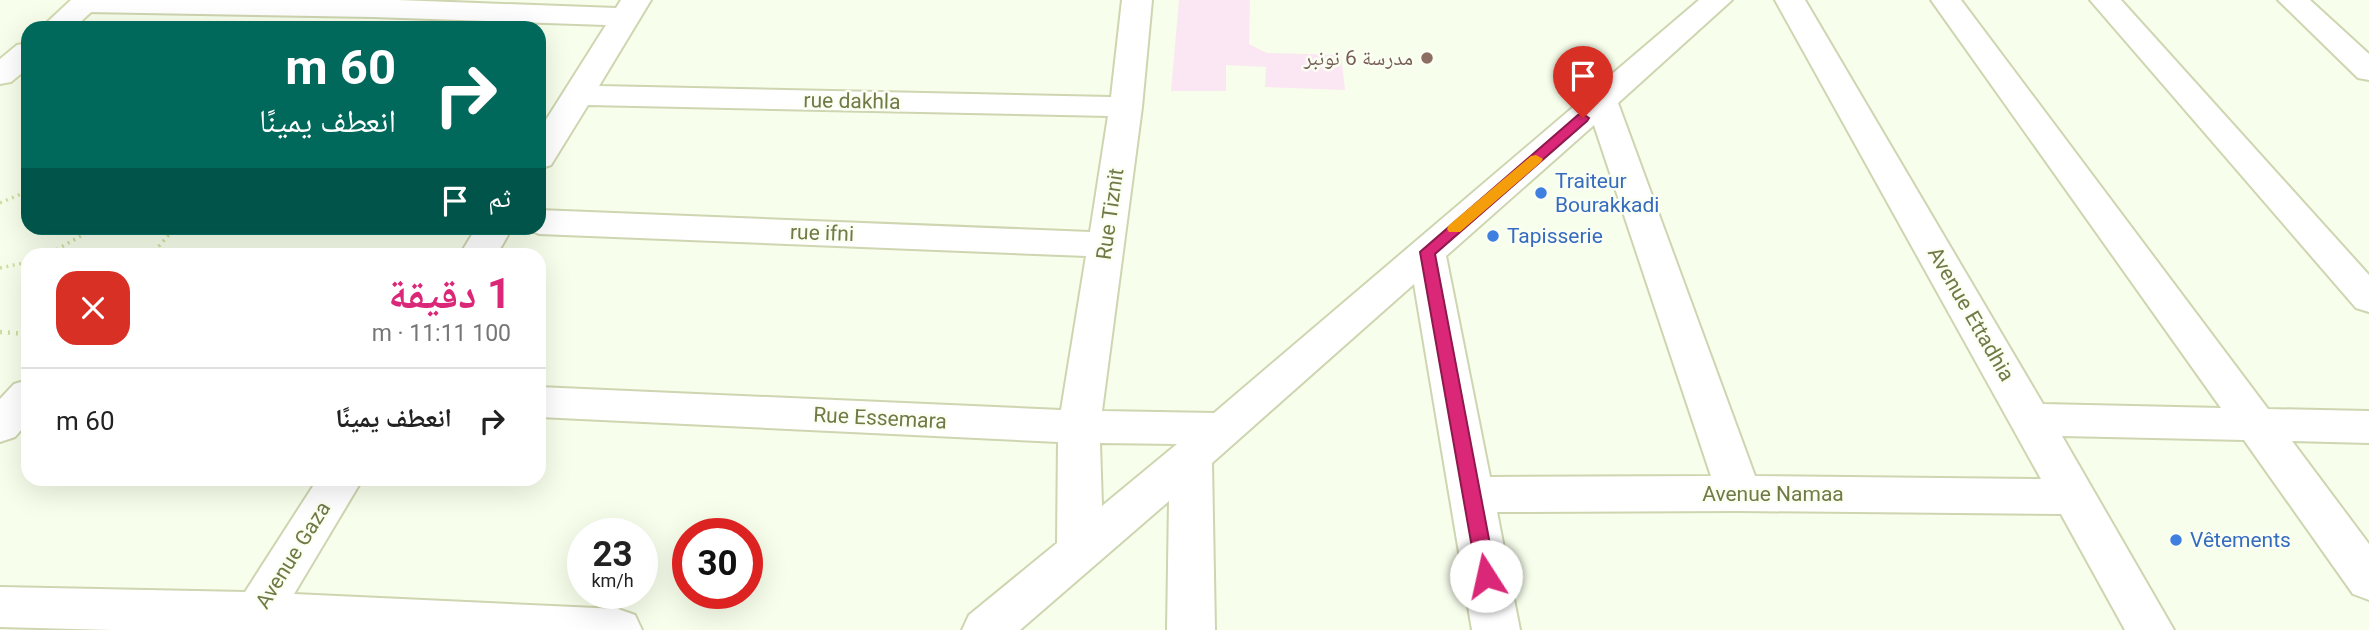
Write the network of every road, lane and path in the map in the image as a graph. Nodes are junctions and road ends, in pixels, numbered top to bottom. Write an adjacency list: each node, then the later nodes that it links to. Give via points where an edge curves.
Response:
1 (1137, 0): 16 (street, Rue Tiznit)
2 (1717, 0): 15 (street)
3 (1790, 0): 32 (street, Avenue Ettadhia)
4 (1946, 0): 34 (street)
5 (2105, 0): 27 (street)
6 (2293, 0): 12 (street)
7 (87, 1): 9 (street); 10 (street)
8 (631, 9): 9 (street); 14 (street)
9 (364, 18)
10 (64, 21)
11 (21, 58): 13 (street)
12 (2369, 71)
13 (0, 75)
14 (579, 95): 16 (street, rue dakhla); 17 (street)
15 (1602, 102): 24 (street); 39 (street)
16 (1126, 107): 22 (street, Rue Tiznit)
17 (546, 147)
18 (21, 194): 19 (path)
19 (0, 204)
20 (546, 222): 22 (street, rue ifni)
21 (82, 235): 23 (path)
22 (1106, 245): 35 (street, Rue Tiznit)
23 (59, 248)
24 (1427, 252): 37 (street); 40 (street)
25 (21, 264): 26 (path)
26 (0, 268)
27 (2369, 299)
28 (0, 332): 29 (path)
29 (21, 334)
30 (546, 402): 35 (street, Rue Essemara)
31 (21, 403): 33 (street)
32 (2032, 420): 34 (street); 41 (street, Avenue Ettadhia)
33 (0, 426)
34 (2255, 426): 36 (street); 43 (street)
35 (1079, 427): 37 (street, Rue Essemara); 42 (street, Rue Tiznit)
36 (2369, 428)
37 (1206, 443): 42 (street); 48 (street)
38 (336, 486): 45 (street, Avenue Gaza)
39 (1739, 494): 40 (street, Avenue Namaa); 41 (street, Avenue Namaa)
40 (1473, 495): 49 (street)
41 (2073, 497): 50 (street, Avenue Ettadhia)
42 (1080, 550): 47 (street)
43 (2369, 580)
44 (0, 607): 45 (street)
45 (252, 621): 46 (street)
46 (618, 630)
47 (986, 630)
48 (1191, 630)
49 (1496, 630)
50 (2150, 630)

